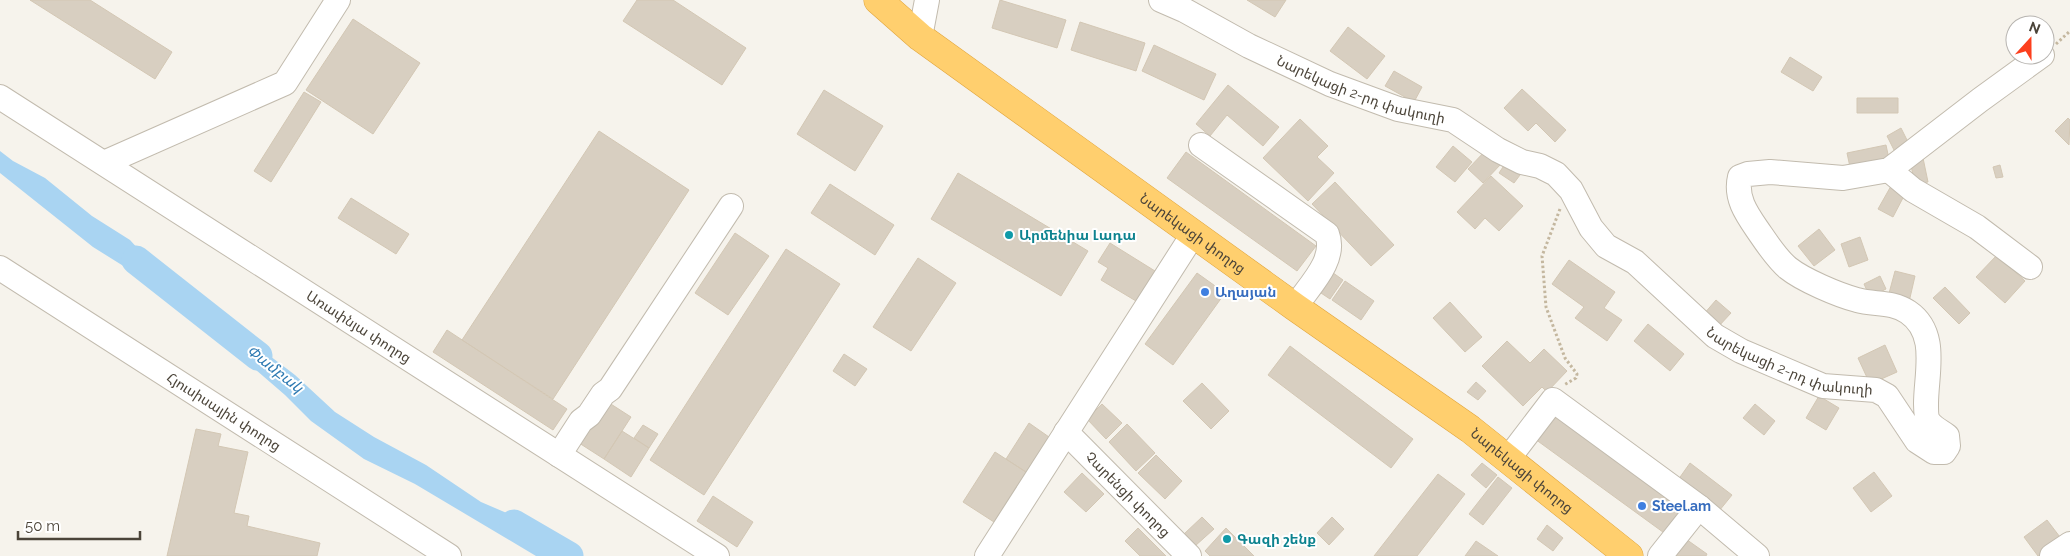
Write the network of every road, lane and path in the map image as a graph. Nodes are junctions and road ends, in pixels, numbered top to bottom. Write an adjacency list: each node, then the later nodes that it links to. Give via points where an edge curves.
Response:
1 (338, 0): 11 (street, via 285,83)
2 (878, 0): 6 (highway, Նարեկացի փողոց)
3 (927, 0): 6 (street)
4 (1161, 0): 12 (street, Նարեկացի 2-րդ փակուղի, via 1330,84 1398,109 1453,120 1498,150 1556,174 1571,190 1591,228 1606,246 1635,262 1715,336 1740,351 1823,386 1876,390 1887,396 1917,441 1934,452 1944,452 1948,446 1947,436 1929,422 1926,412 1930,348 1918,324 1909,313 1896,306 1856,300 1799,276 1770,246 1740,200 1740,177 1748,174 1770,172 1843,178)
5 (2070, 31): 7 (path)
6 (920, 36): 15 (highway, Նարեկացի փողոց)
7 (2055, 44)
8 (2028, 65): 12 (street, Նարեկացի 2-րդ փակուղի)
9 (0, 97): 11 (street, Առափնյա փողոց)
10 (1201, 145): 18 (street, via 1327,234 1330,251 1326,262)
11 (104, 163): 21 (street, Առափնյա փողոց)
12 (1889, 170): 16 (street, via 1913,190 1976,227)
13 (731, 206): 21 (street, via 610,389 581,421)
14 (1558, 214): 19 (path, via 1542,256 1546,307 1565,358 1577,374 1576,378)
15 (1194, 234): 18 (highway, Նարեկացի փողոց); 20 (street)
16 (2030, 267)
17 (0, 268): 25 (street, Հյուսիսային փողոց)
18 (1294, 307): 22 (highway, Նարեկացի փողոց)
19 (1558, 388)
20 (1066, 432): 27 (street); 28 (street, Չարենցի փողոց)
21 (559, 455): 26 (street, Առափնյա փողոց)
22 (1508, 459): 23 (street, via 1553,400); 29 (highway, Նարեկացի փողոց)
23 (1699, 507): 30 (street); 31 (street)
24 (2070, 544): 32 (street)
25 (449, 556)
26 (717, 556)
27 (987, 556)
28 (1189, 556)
29 (1629, 556)
30 (1660, 556)
31 (1757, 556)
32 (2052, 556)

